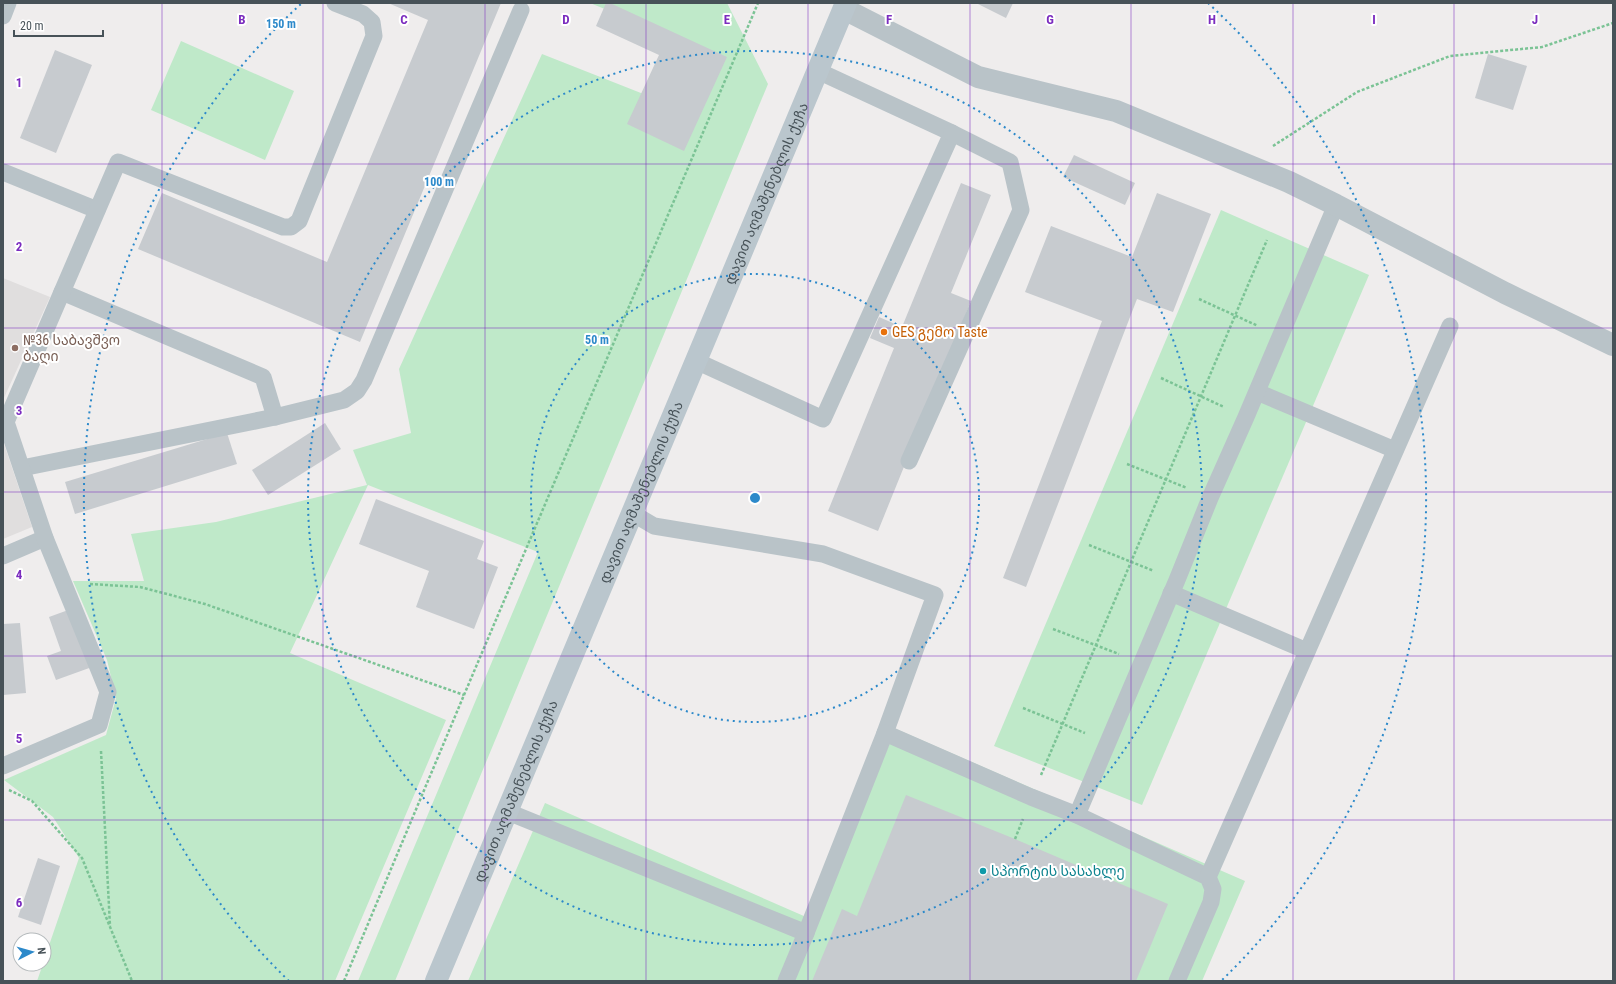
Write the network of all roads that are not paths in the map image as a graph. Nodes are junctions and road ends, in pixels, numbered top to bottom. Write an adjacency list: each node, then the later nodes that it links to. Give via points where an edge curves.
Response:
1 (8, 3): 5 (lane)
2 (335, 3): 10 (lane, via 363,14 372,22 374,36 299,221 291,227 283,227 118,162)
3 (840, 5): 6 (main road, დავით აღმაშენებლის ქუჩა); 9 (street, via 978,77 1116,111 1289,182)
4 (521, 10): 16 (lane, via 358,391 344,400)
5 (3, 16)
6 (818, 71): 7 (lane); 14 (main road, დავით აღმაშენებლის ქუჩა)
7 (952, 133): 14 (lane, via 823,419); 18 (lane, via 1010,162 1022,210)
8 (3, 172): 10 (lane)
9 (1336, 205): 13 (street); 15 (lane)
10 (97, 210): 11 (lane)
11 (62, 292): 16 (lane, via 263,377); 19 (lane, via 6,422)
12 (1450, 326): 17 (lane)
13 (1613, 345)
14 (696, 361): 20 (main road, დავით აღმაშენებლის ქუჩა)
15 (1257, 392): 17 (lane); 23 (lane)
16 (275, 417): 19 (lane)
17 (1395, 450): 24 (lane)
18 (909, 461)
19 (22, 468): 21 (lane)
20 (632, 513): 25 (lane, via 654,526 823,554 935,596); 27 (main road, დავით აღმაშენებლის ქუჩა)
21 (45, 538): 22 (lane); 26 (lane, via 108,692 99,724)
22 (3, 556)
23 (1174, 587): 24 (lane); 28 (lane)
24 (1308, 651): 29 (lane)
25 (885, 733): 28 (lane); 30 (lane)
26 (3, 766)
27 (508, 812): 30 (lane); 31 (main road, დავით აღმაშენებლის ქუჩა)
28 (1077, 815): 29 (lane)
29 (1208, 877): 33 (lane, via 1213,889 1212,902)
30 (806, 933): 32 (lane)
31 (436, 981)
32 (786, 981)
33 (1177, 981)

